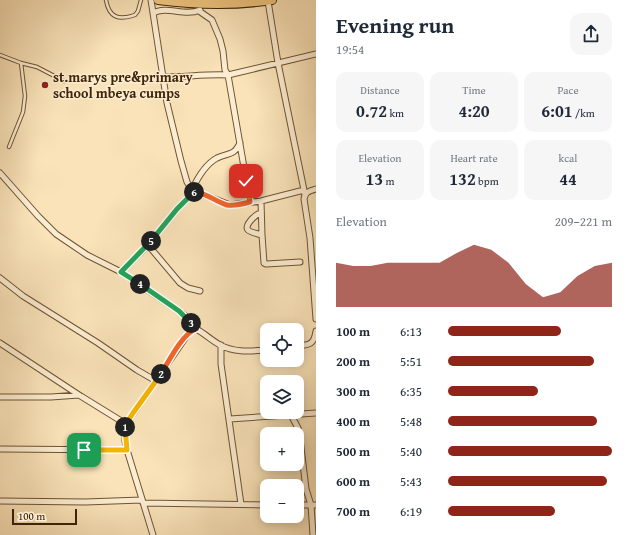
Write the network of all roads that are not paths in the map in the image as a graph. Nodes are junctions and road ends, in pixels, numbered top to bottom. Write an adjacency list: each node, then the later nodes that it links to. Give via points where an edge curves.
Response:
1 (106, 0): 2 (lane, via 109,12 114,16 124,17 135,15)
2 (141, 0)
3 (151, 0): 9 (street)
4 (158, 0): 6 (highway)
5 (270, 0): 7 (highway); 13 (street)
6 (175, 1): 7 (highway)
7 (208, 5): 8 (street)
8 (199, 10): 9 (street, via 186,13 162,10); 14 (street, via 212,20 220,39)
9 (154, 13): 15 (street)
10 (316, 54): 13 (street)
11 (0, 55): 12 (lane)
12 (21, 63): 16 (lane, via 37,67); 18 (lane, via 25,96 23,112)
13 (278, 63): 14 (street); 22 (street)
14 (228, 75): 15 (street); 17 (street)
15 (163, 77): 21 (street, via 181,160 187,182)
16 (64, 81)
17 (240, 142): 21 (street, via 236,151 218,157 203,171); 24 (street)
18 (9, 147)
19 (0, 173): 29 (street, via 56,234 87,255)
20 (316, 189): 22 (street)
21 (193, 191): 24 (street, via 228,205); 27 (street)
22 (304, 192): 23 (street); 32 (street)
23 (261, 201): 24 (street); 25 (street)
24 (250, 202)
25 (261, 213): 26 (street); 26 (street, via 253,218 247,228)
26 (262, 235): 28 (street, via 263,257 266,264)
27 (148, 245): 29 (street); 31 (street, via 180,283)
28 (300, 262)
29 (121, 272): 33 (street, via 179,311)
30 (0, 278): 40 (street, via 23,296)
31 (200, 291)
32 (316, 319)
33 (196, 329): 37 (street); 40 (street, via 184,338)
34 (316, 331): 36 (street)
35 (0, 343): 41 (street)
36 (314, 343): 38 (street)
37 (221, 346): 39 (street, via 244,351); 46 (street, via 221,364)
38 (304, 346)
39 (260, 350)
40 (156, 381): 48 (street)
41 (79, 395): 42 (street); 48 (street)
42 (0, 397)
43 (316, 413): 44 (street)
44 (304, 414)
45 (260, 417): 46 (street)
46 (230, 419): 53 (street)
47 (293, 419): 55 (street, via 298,428 306,489)
48 (126, 424): 50 (street)
49 (0, 449): 50 (street)
50 (127, 450): 52 (street)
51 (0, 500): 52 (street)
52 (142, 501): 53 (street); 56 (street)
53 (241, 504): 54 (street)
54 (260, 505)
55 (314, 505): 57 (street)
56 (153, 535)
57 (313, 535)

